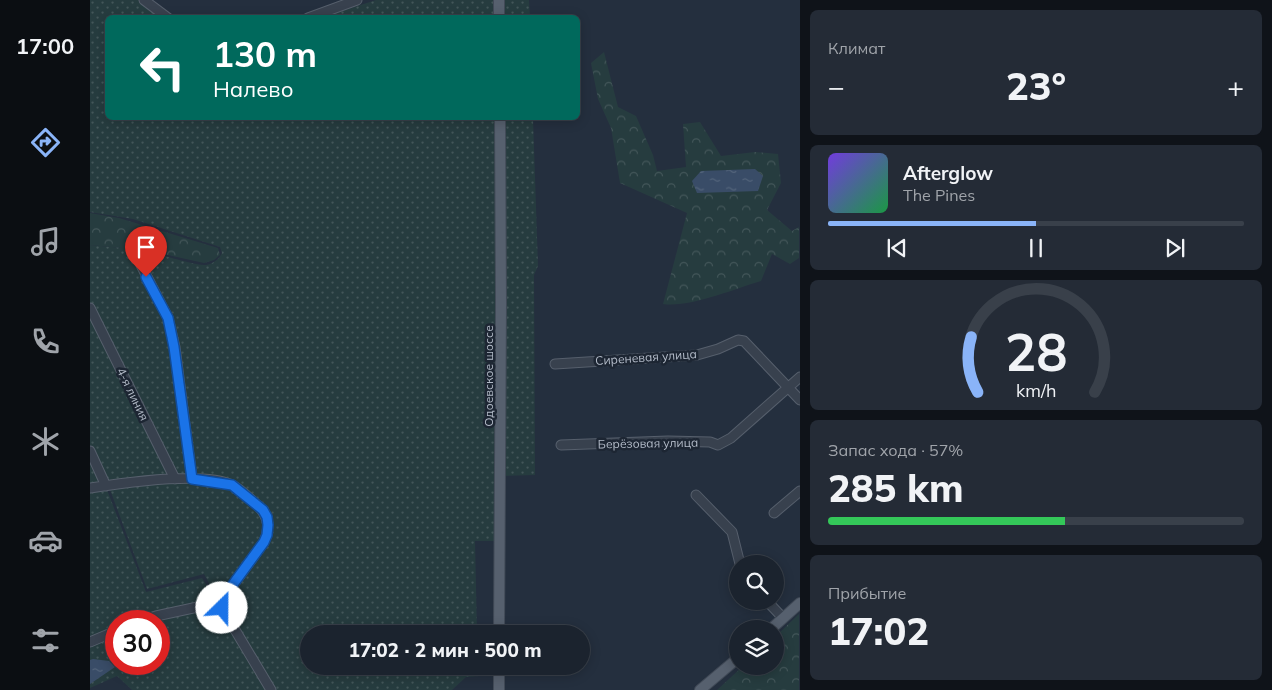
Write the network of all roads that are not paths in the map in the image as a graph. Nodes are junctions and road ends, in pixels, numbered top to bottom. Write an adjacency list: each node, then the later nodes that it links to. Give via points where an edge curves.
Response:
1 (144, 0): 4 (street)
2 (357, 0): 5 (street)
3 (499, 0): 6 (main road)
4 (164, 15)
5 (316, 15)
6 (499, 15)
7 (500, 120): 29 (main road, Одоевское шоссе)
8 (136, 250): 17 (street, via 168,318)
9 (90, 308): 16 (street, 4-я линия)
10 (554, 364): 12 (street, Сиреневая улица, via 698,355 738,340 744,342)
11 (800, 377): 12 (street, Берёзовая улица)
12 (788, 386): 13 (street, Сиреневая улица); 14 (street, Берёзовая улица, via 731,438 718,445 668,441)
13 (800, 400)
14 (561, 445)
15 (90, 451): 18 (street)
16 (175, 479): 17 (street); 18 (street)
17 (192, 479): 24 (street, via 232,485 267,517 264,542)
18 (106, 486): 19 (street)
19 (90, 488)
20 (800, 491): 22 (street)
21 (696, 495): 23 (street, via 732,532)
22 (774, 514)
23 (738, 555)
24 (221, 602): 27 (street); 34 (street)
25 (800, 604): 28 (main road)
26 (776, 610): 28 (street)
27 (170, 613)
28 (783, 618)
29 (499, 625)
30 (105, 636): 31 (street)
31 (90, 642)
32 (729, 666): 36 (main road)
33 (499, 675): 35 (main road)
34 (271, 690)
35 (499, 690)
36 (700, 690)

